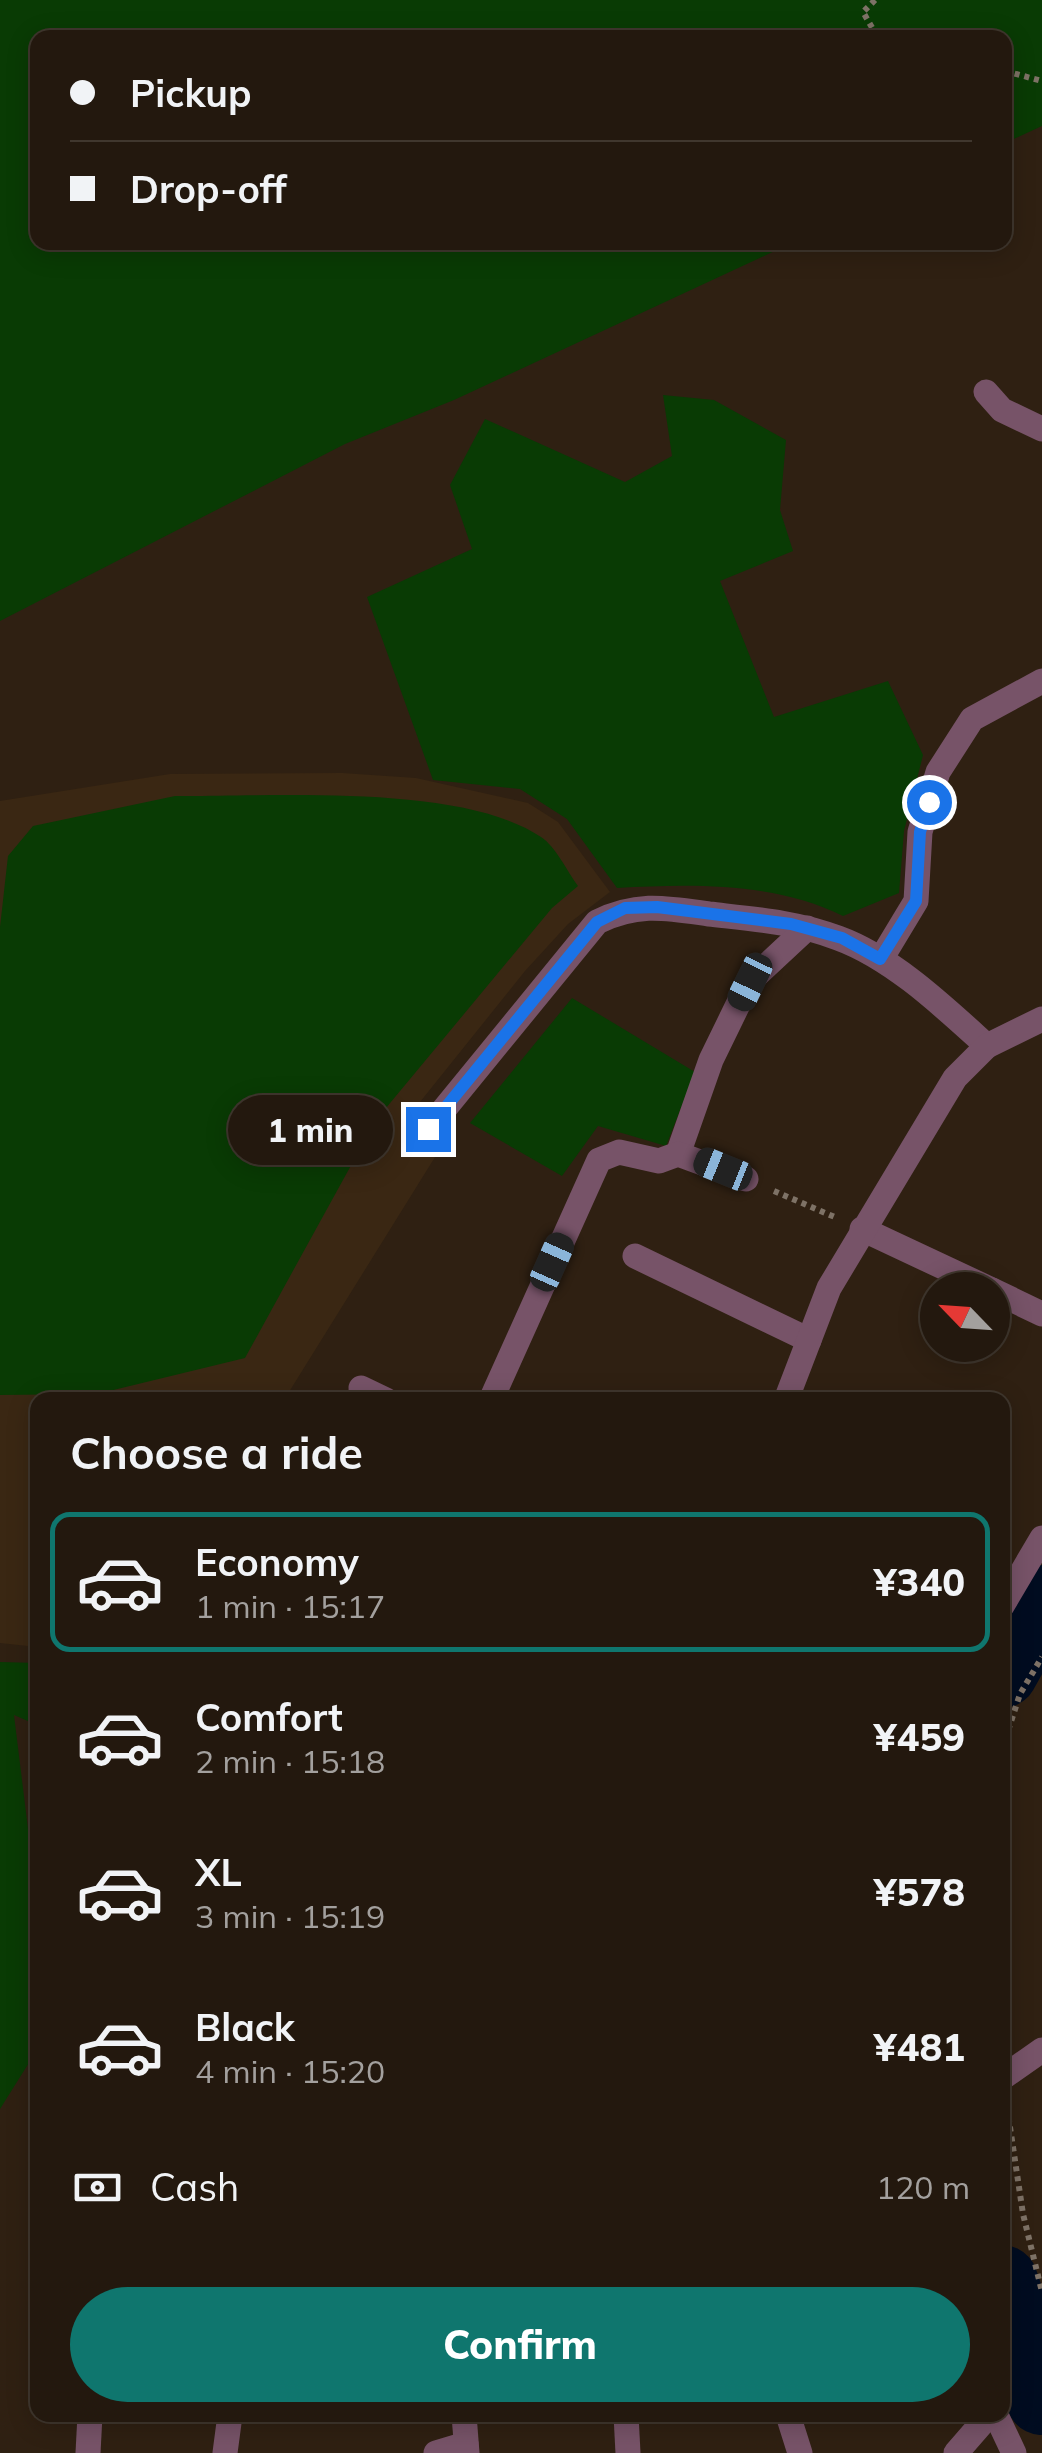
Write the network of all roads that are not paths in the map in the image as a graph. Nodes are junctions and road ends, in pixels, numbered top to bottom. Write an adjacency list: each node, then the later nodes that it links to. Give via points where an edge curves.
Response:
1 (986, 392): 2 (street, via 1002,410)
2 (1042, 429)
3 (1042, 680): 5 (street, via 972,719 938,772 920,832 916,901)
4 (806, 928): 5 (street); 8 (street, via 657,907 625,908 597,922); 9 (street, via 750,982)
5 (880, 959): 7 (street)
6 (1042, 1019): 7 (street)
7 (987, 1046): 11 (street, via 955,1078)
8 (428, 1129)
9 (678, 1154): 10 (street); 19 (street, via 659,1161 618,1152 599,1160)
10 (746, 1178)
11 (862, 1228): 13 (street); 16 (street)
12 (635, 1256): 16 (street)
13 (954, 1272)
14 (1010, 1299): 15 (street)
15 (1042, 1314)
16 (809, 1340): 20 (street)
17 (361, 1388): 18 (street)
18 (369, 1392)
19 (495, 1392)
20 (789, 1392)
21 (1042, 1538): 22 (street)
22 (1010, 1592)
23 (1042, 2050): 24 (street)
24 (1010, 2072)
25 (90, 2422): 33 (street)
26 (229, 2422): 34 (street)
27 (464, 2422): 32 (street)
28 (626, 2422): 36 (street)
29 (790, 2422): 37 (street)
30 (983, 2422): 38 (street)
31 (999, 2422): 39 (street)
32 (466, 2448): 35 (street)
33 (88, 2453)
34 (226, 2453)
35 (436, 2453)
36 (628, 2453)
37 (800, 2453)
38 (956, 2453)
39 (1014, 2453)

